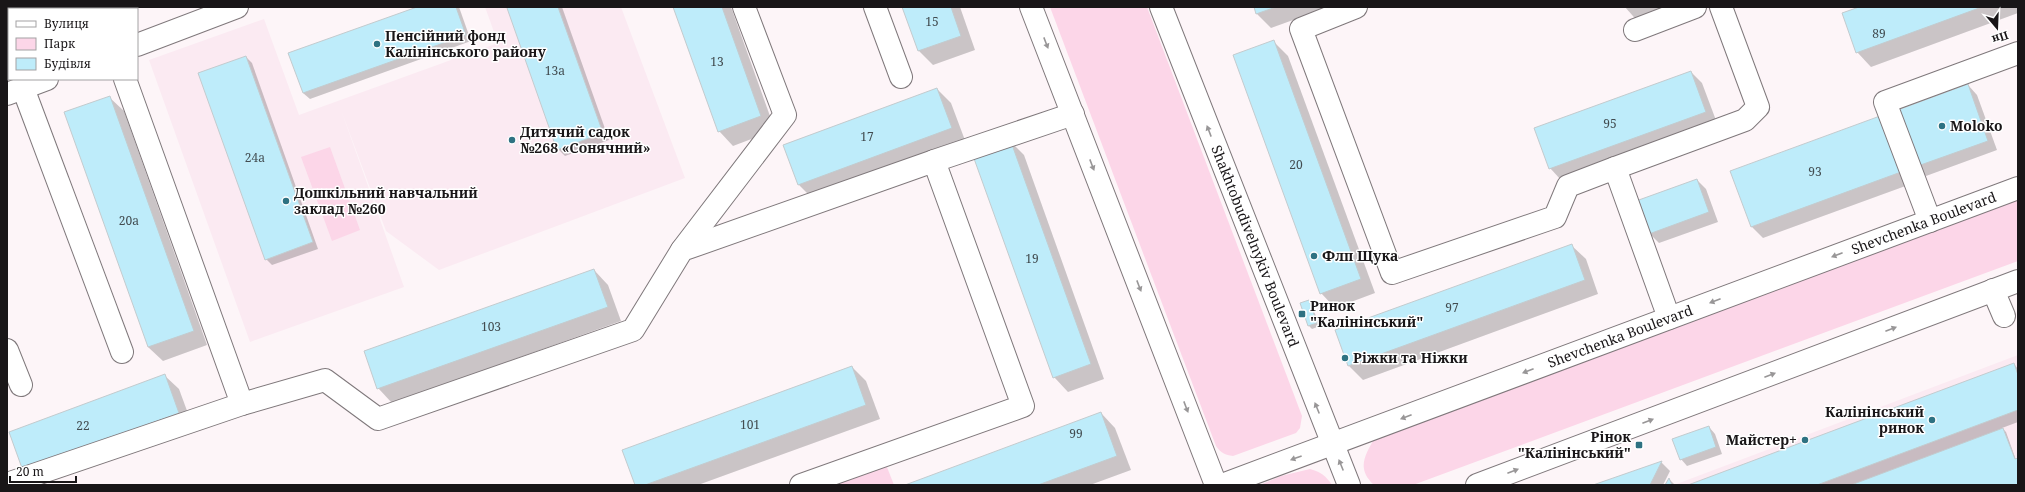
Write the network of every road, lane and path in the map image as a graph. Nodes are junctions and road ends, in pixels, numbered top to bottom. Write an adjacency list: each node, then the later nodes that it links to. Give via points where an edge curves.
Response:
1 (237, 7): 10 (main road)
2 (744, 7): 21 (main road, via 785,115)
3 (875, 7): 12 (main road)
4 (1032, 7): 16 (main road, one-way to 16)
5 (1161, 7): 30 (main road, Shakhtobudivelnykiv Boulevard, one-way to 5)
6 (1356, 7): 18 (main road, via 1301,28 1392,273 1555,217 1568,186)
7 (1695, 7): 9 (main road)
8 (1720, 7): 18 (main road, via 1758,107 1745,120)
9 (1635, 30)
10 (138, 45)
11 (2018, 53): 20 (main road, via 1885,102)
12 (901, 77)
13 (44, 80): 15 (main road)
14 (125, 80): 29 (main road)
15 (15, 91): 27 (main road)
16 (1073, 114): 17 (main road); 34 (main road, one-way to 34)
17 (934, 161): 21 (main road); 33 (main road, via 1023,406)
18 (1615, 168): 25 (main road)
19 (2018, 188): 20 (main road, Shevchenka Boulevard)
20 (1930, 221): 25 (main road, Shevchenka Boulevard, one-way to 25)
21 (682, 250): 29 (main road, via 633,330 378,419 325,380)
22 (2018, 281): 23 (main road)
23 (1993, 290): 24 (main road); 37 (main road, one-way to 23)
24 (2004, 316)
25 (1669, 318): 30 (main road, Shevchenka Boulevard, one-way to 30)
26 (7, 350): 28 (main road)
27 (122, 352)
28 (21, 385)
29 (242, 404): 31 (main road)
30 (1332, 444): 35 (main road, Shevchenka Boulevard, one-way to 35); 36 (main road, Shakhtobudivelnykiv Boulevard, one-way to 30)
31 (46, 478): 32 (main road)
32 (7, 484)
33 (801, 485)
34 (1216, 485)
35 (1222, 485)
36 (1349, 485)
37 (1477, 485)

